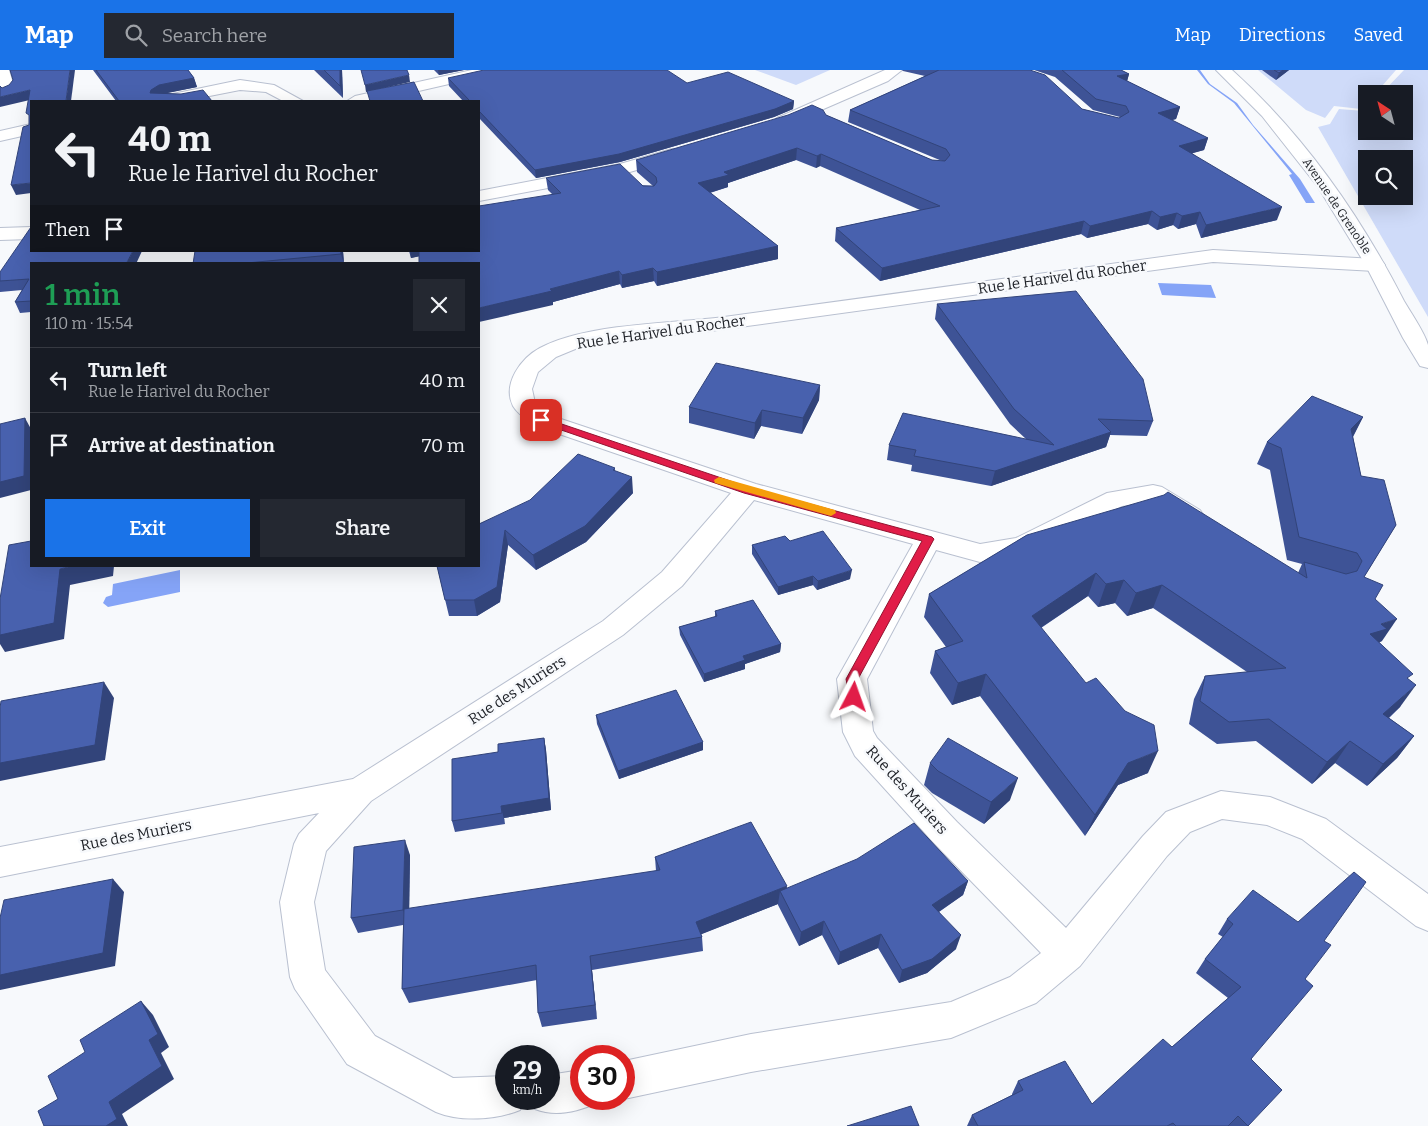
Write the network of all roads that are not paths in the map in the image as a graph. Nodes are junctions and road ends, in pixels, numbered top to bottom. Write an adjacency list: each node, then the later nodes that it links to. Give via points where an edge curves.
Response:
1 (2, 70): 5 (street)
2 (492, 70): 8 (street)
3 (895, 70): 9 (street, via 831,102)
4 (1223, 70): 16 (street, Avenue de Grenoble, via 1251,93 1299,150)
5 (6, 90)
6 (168, 100): 7 (street, via 240,85 269,88)
7 (293, 100)
8 (359, 100)
9 (772, 124)
10 (30, 130): 11 (street)
11 (0, 136)
12 (688, 149): 13 (street, via 623,169)
13 (480, 196)
14 (30, 233): 15 (street)
15 (0, 234)
16 (1375, 265): 17 (street, Avenue de Grenoble); 18 (street, Rue le Harivel du Rocher, via 1213,256 581,339 548,352 527,370 521,389 524,405 541,420)
17 (1428, 364)
18 (748, 490): 20 (street, Rue le Harivel du Rocher); 21 (street, Rue des Muriers, via 672,579 620,623)
19 (1211, 529): 20 (street, Rue le Harivel du Rocher, via 1153,493 1116,498 1022,546 980,553)
20 (928, 539): 24 (street, Rue des Muriers, via 852,679 858,732 866,747 945,832)
21 (360, 791): 22 (street, Rue des Muriers); 26 (street, Rue des Muriers, via 311,844 297,902 308,977 360,1050 450,1098)
22 (0, 862)
23 (1428, 915): 24 (street, via 1314,829 1270,811 1221,805 1178,822)
24 (1067, 954): 25 (street, via 1023,990 951,1020 751,1053)
25 (635, 1078)
26 (495, 1096)

